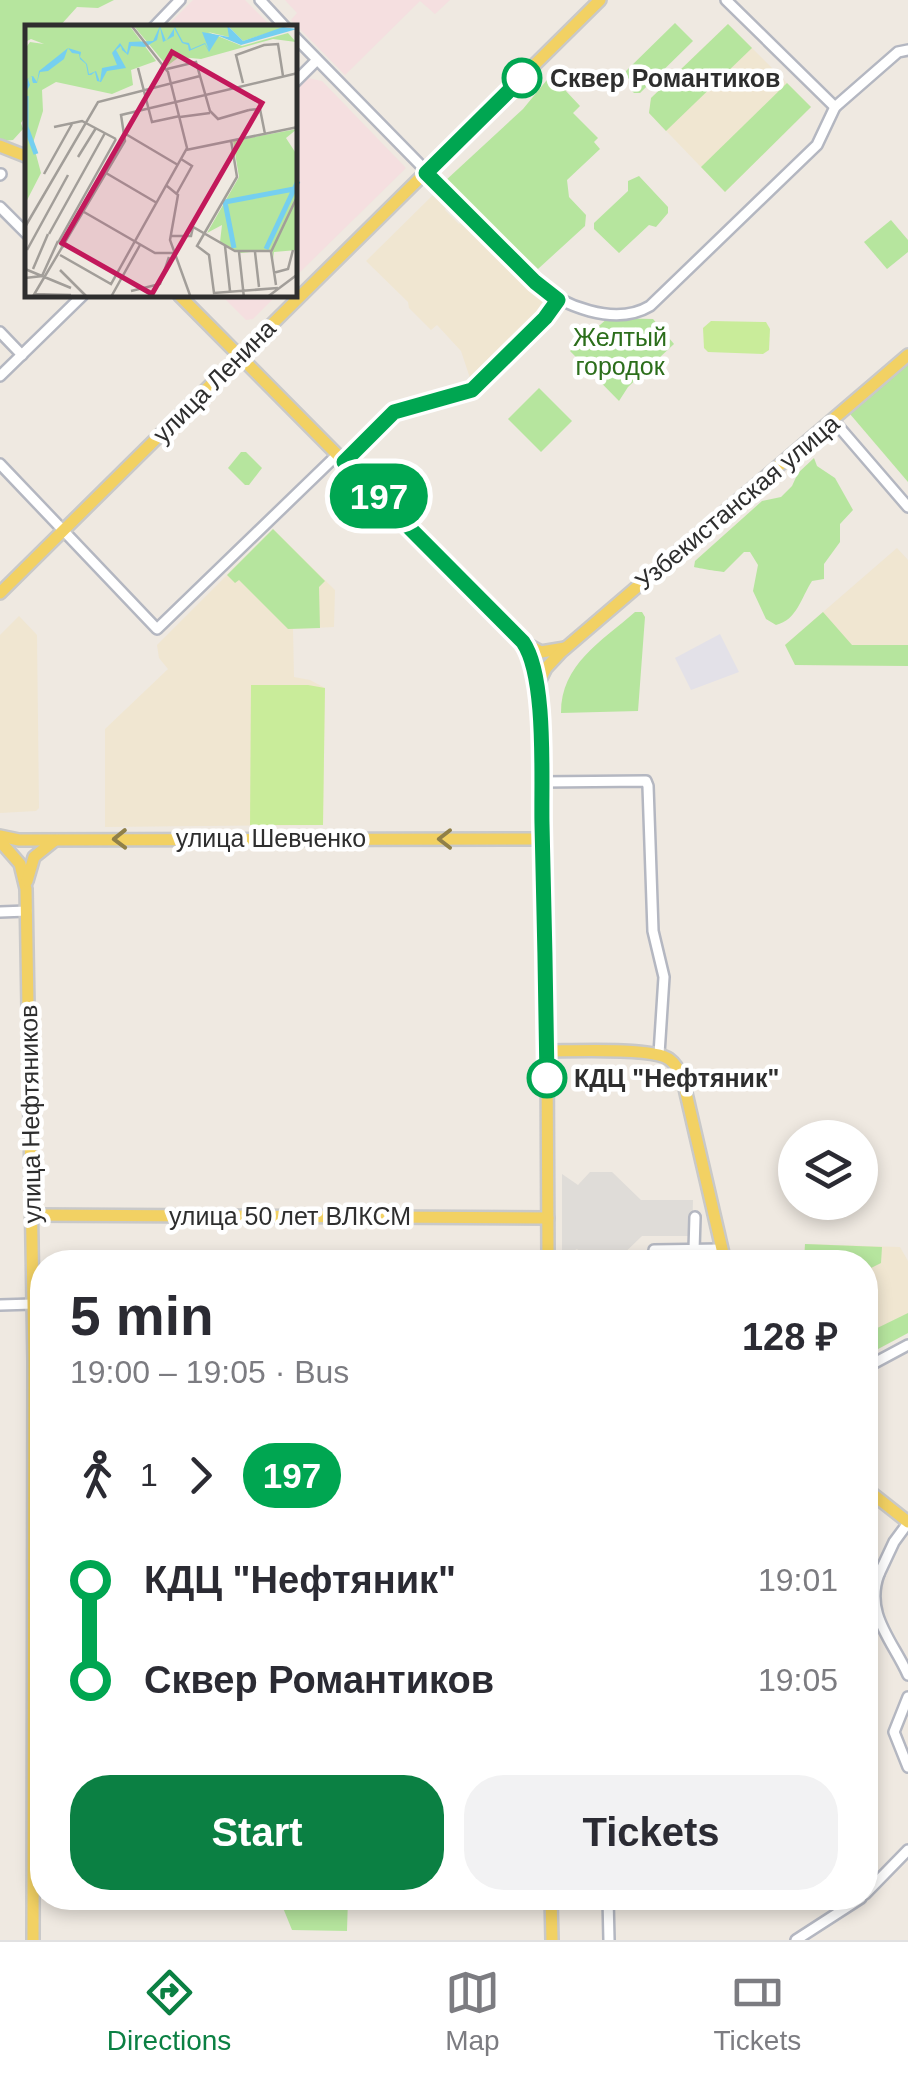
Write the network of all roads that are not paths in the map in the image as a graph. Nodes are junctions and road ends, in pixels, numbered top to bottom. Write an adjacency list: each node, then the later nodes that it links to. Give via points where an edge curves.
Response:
1 (180, 0): 5 (street)
2 (260, 0): 6 (street)
3 (600, 0): 14 (main road, улица Ленина)
4 (726, 0): 11 (street)
5 (155, 25)
6 (283, 25)
7 (298, 40): 9 (street)
8 (908, 50): 11 (street)
9 (317, 60): 10 (street); 14 (street)
10 (298, 79)
11 (835, 107): 19 (street, via 818,145 650,306 606,312)
12 (0, 146): 13 (main road)
13 (25, 155)
14 (426, 173): 19 (street); 23 (main road, улица Ленина)
15 (0, 206): 16 (street)
16 (25, 232)
17 (79, 298): 21 (street)
18 (182, 298): 23 (main road)
19 (558, 300): 26 (street, via 472,390 394,412)
20 (0, 332): 21 (street)
21 (22, 355): 24 (street)
22 (908, 355): 25 (main road, Узбекистанская улица)
23 (239, 356): 26 (main road); 29 (main road, улица Ленина)
24 (0, 376)
25 (833, 420): 28 (street); 32 (main road, Узбекистанская улица)
26 (341, 458): 29 (street, via 157,629); 31 (main road)
27 (0, 464): 29 (street)
28 (908, 507)
29 (62, 531): 30 (main road, улица Ленина)
30 (0, 593)
31 (523, 642): 32 (main road, via 541,652); 33 (main road)
32 (565, 648): 33 (main road, Узбекистанская улица)
33 (537, 688): 34 (main road)
34 (541, 782): 36 (main road); 42 (street, via 646,780 652,924 664,977)
35 (0, 839): 37 (main road, улица Шевченко); 38 (main road, улица Нефтяников, via 20,864)
36 (542, 839): 37 (main road, улица Шевченко, one-way to 37); 41 (main road)
37 (58, 840): 38 (main road, via 34,857)
38 (26, 889): 39 (main road, улица Нефтяников)
39 (27, 911): 40 (street); 43 (main road, улица Нефтяников)
40 (0, 912)
41 (547, 1051): 42 (main road); 45 (main road)
42 (659, 1054): 50 (main road, via 683,1080)
43 (32, 1215): 45 (main road, улица 50 лет ВЛКСМ); 46 (main road, улица Нефтяников)
44 (695, 1216): 49 (street)
45 (548, 1218): 47 (main road)
46 (32, 1250)
47 (548, 1250)
48 (654, 1250): 49 (street)
49 (694, 1250)
50 (722, 1250)
51 (30, 1304): 52 (street)
52 (0, 1305)
53 (908, 1345): 54 (street)
54 (878, 1361)
55 (878, 1498): 56 (main road)
56 (908, 1522): 57 (street)
57 (879, 1574): 58 (street)
58 (878, 1579)
59 (878, 1619): 60 (street)
60 (908, 1676)
61 (908, 1697): 62 (street, via 894,1732)
62 (908, 1767)
63 (908, 1850): 64 (street)
64 (878, 1881)
65 (33, 1910): 69 (main road, улица Нефтяников)
66 (551, 1910): 70 (main road)
67 (608, 1910): 71 (street)
68 (842, 1910): 72 (street)
69 (33, 1940)
70 (552, 1940)
71 (609, 1940)
72 (796, 1940)

